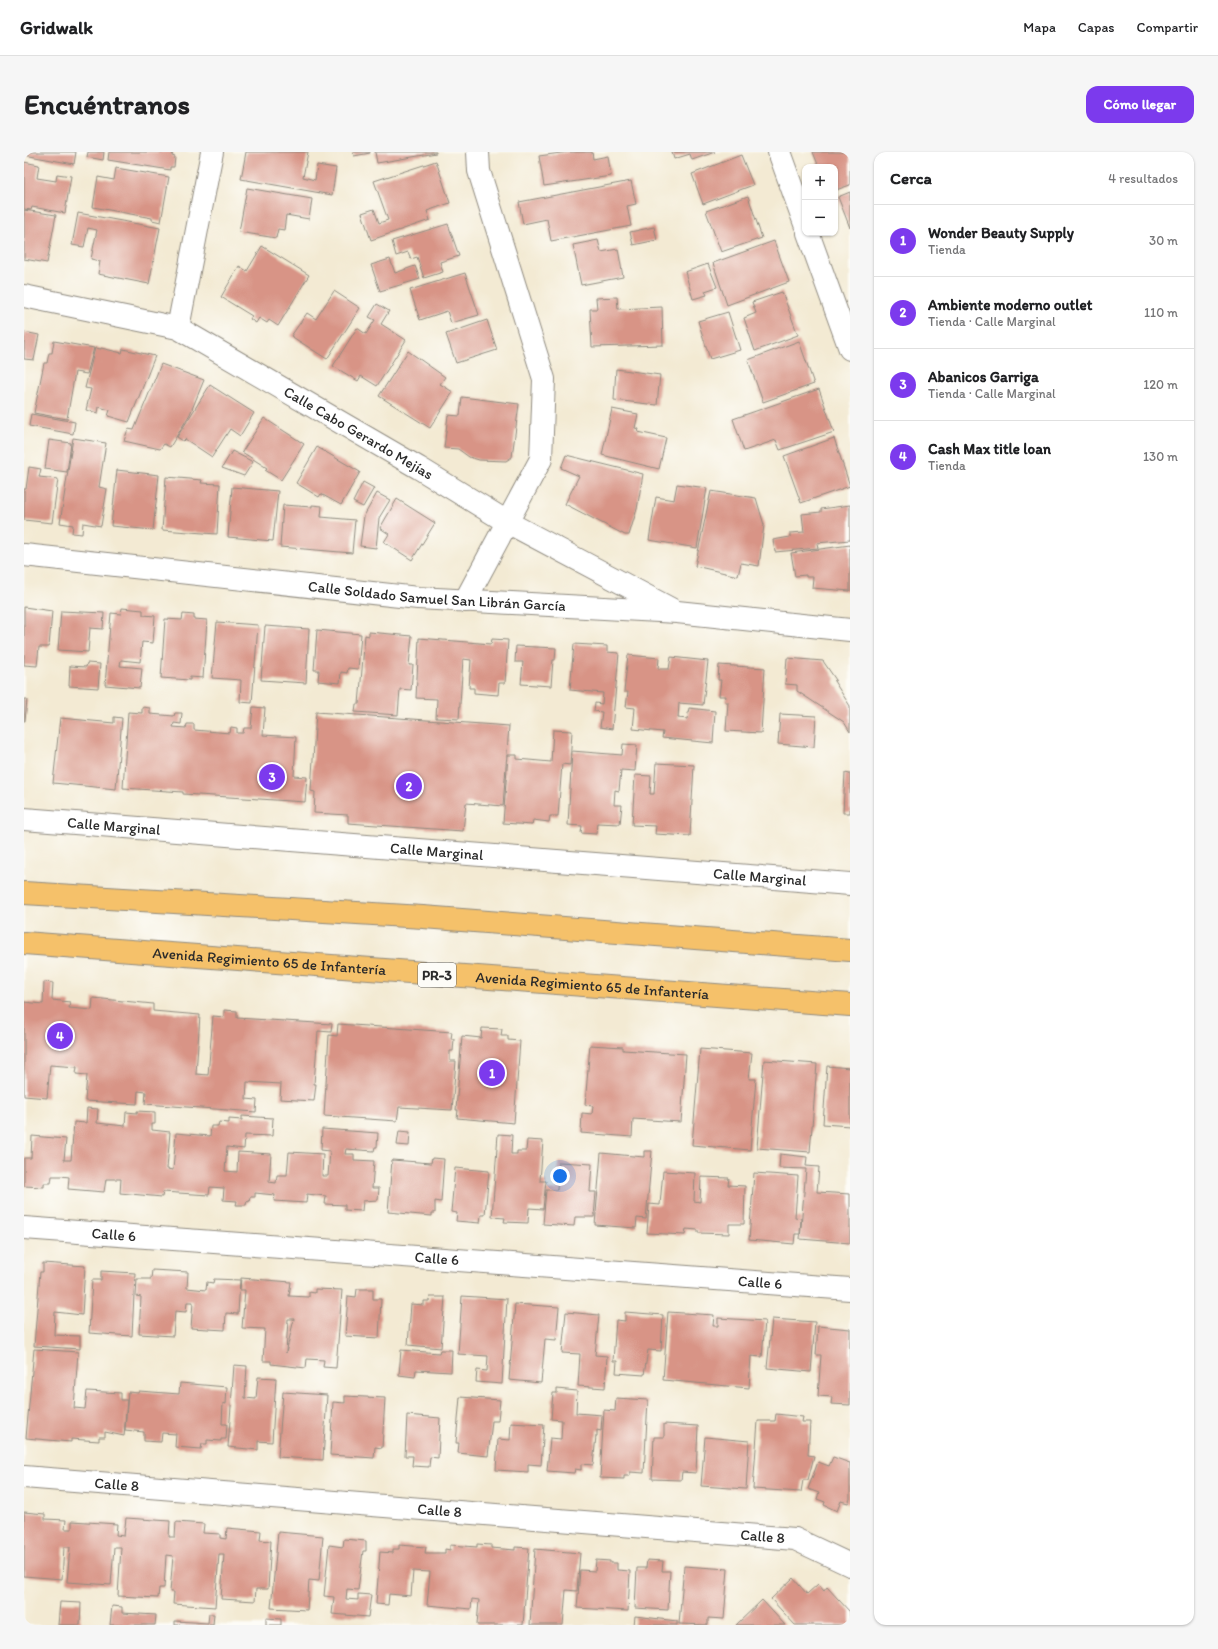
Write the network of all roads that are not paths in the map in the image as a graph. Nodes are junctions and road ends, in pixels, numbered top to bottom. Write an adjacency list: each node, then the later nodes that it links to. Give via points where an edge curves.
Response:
1 (212, 152): 7 (street)
2 (478, 152): 9 (street, via 479,171 544,379 541,458)
3 (779, 152): 4 (street)
4 (802, 216)
5 (809, 236): 8 (street)
6 (24, 296): 7 (street, Calle Cabo Gerardo Mejías)
7 (178, 328): 9 (street, Calle Cabo Gerardo Mejías)
8 (850, 349)
9 (507, 522): 11 (street); 12 (street, Calle Cabo Gerardo Mejías)
10 (24, 555): 11 (street, Calle Soldado Samuel San Librán García)
11 (465, 602): 12 (street, Calle Soldado Samuel San Librán García)
12 (677, 612): 13 (street, Calle Soldado Samuel San Librán García)
13 (850, 630)
14 (24, 819): 15 (street, Calle Marginal)
15 (850, 884)
16 (24, 893): 18 (highway, via 423,917)
17 (24, 943): 19 (highway, Avenida Regimiento 65 de Infantería / PR-3)
18 (850, 950)
19 (850, 1005)
20 (24, 1228): 21 (street, Calle 6)
21 (850, 1289)
22 (24, 1477): 23 (street, Calle 8, via 795,1539)
23 (850, 1565)

